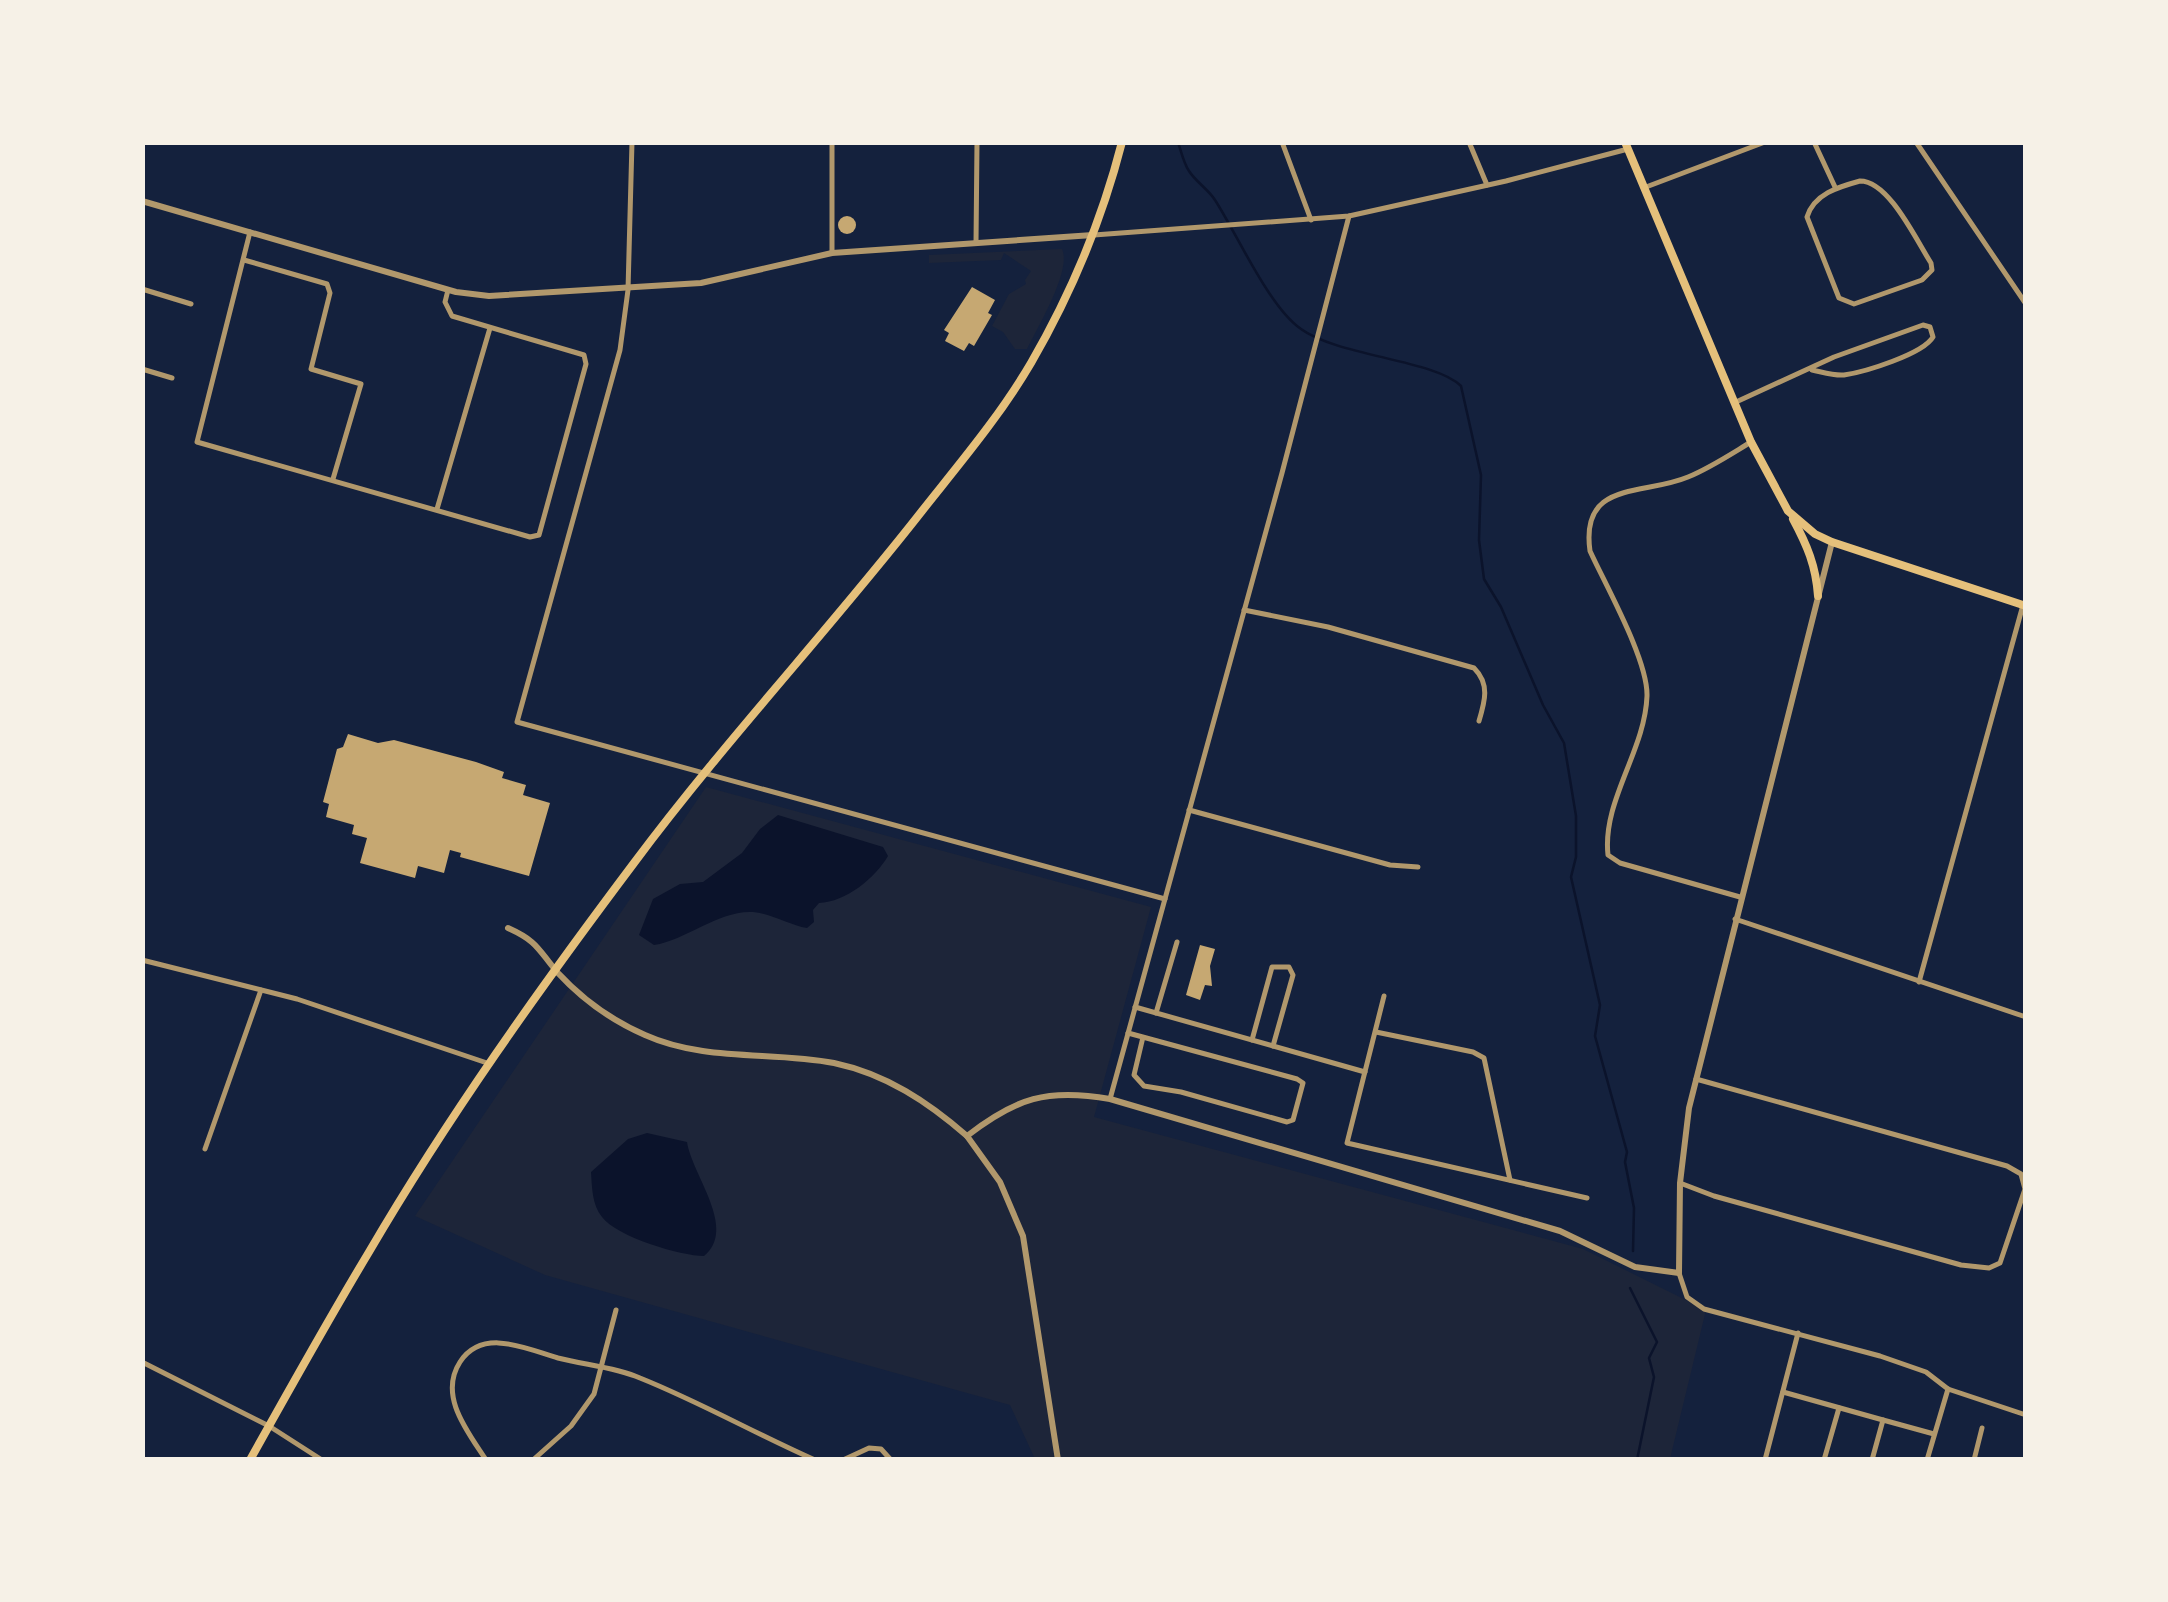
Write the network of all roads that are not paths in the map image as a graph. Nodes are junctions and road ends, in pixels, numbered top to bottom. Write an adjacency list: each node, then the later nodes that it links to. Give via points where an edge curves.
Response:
1 (632, 142): 24 (street)
2 (832, 142): 20 (street)
3 (977, 142): 19 (street)
4 (1122, 142): 18 (main road)
5 (1282, 142): 16 (street)
6 (1469, 142): 11 (street)
7 (1765, 142): 12 (street)
8 (1814, 142): 13 (street)
9 (1916, 142): 26 (street)
10 (1626, 146): 11 (street); 12 (main road)
11 (1487, 185): 15 (street)
12 (1646, 187): 31 (main road)
13 (1835, 187): 13 (street, via 1860,180 1878,185 1932,270 1922,280 1854,304 1839,298 1807,217)
14 (142, 201): 17 (street)
15 (1348, 216): 16 (street); 39 (street)
16 (1311, 220): 18 (street)
17 (250, 232): 21 (street); 23 (street)
18 (1093, 235): 19 (street); 41 (main road, via 1029,368 974,446)
19 (976, 243): 20 (street)
20 (832, 253): 24 (street, via 701,283)
21 (244, 260): 33 (street, via 327,284 312,369 361,384); 33 (street, via 197,442)
22 (142, 289): 25 (street)
23 (448, 290): 24 (street, via 489,296); 27 (street, via 452,316)
24 (628, 290): 41 (street, via 620,350 517,722)
25 (192, 304)
26 (2026, 304)
27 (490, 328): 34 (street); 34 (street, via 584,355 539,536)
28 (142, 369): 30 (street)
29 (1812, 370): 29 (street, via 1845,375 1909,354 1933,336 1923,325); 31 (street)
30 (172, 378)
31 (1735, 402): 32 (main road)
32 (1751, 442): 35 (main road); 44 (street, via 1687,478 1602,501 1587,532 1647,692 1606,834 1608,855 1620,864)
33 (333, 479): 34 (street)
34 (437, 509)
35 (1788, 511): 36 (main road); 37 (main road, via 1810,550)
36 (1832, 542): 37 (street); 38 (main road)
37 (1818, 596): 44 (street)
38 (2024, 606): 51 (street)
39 (1244, 610): 40 (street, via 1328,626 1474,668 1484,681); 42 (street)
40 (1480, 721)
41 (705, 773): 45 (street); 50 (main road)
42 (1189, 810): 43 (street); 45 (street)
43 (1418, 867)
44 (1740, 896): 46 (street)
45 (1165, 899): 54 (street)
46 (1735, 919): 51 (street); 64 (street)
47 (508, 928): 50 (street, via 539,946)
48 (1178, 942): 55 (street)
49 (142, 960): 52 (street)
50 (556, 970): 62 (main road); 66 (street, via 590,1002 658,1041 858,1069 934,1107)
51 (1919, 982): 56 (street)
52 (261, 990): 62 (street); 67 (street)
53 (1384, 996): 57 (street)
54 (1135, 1007): 55 (street); 58 (street)
55 (1156, 1012): 60 (street)
56 (2026, 1017)
57 (1376, 1032): 63 (street); 68 (street, via 1484,1058)
58 (1128, 1033): 59 (street); 65 (street)
59 (1143, 1037): 59 (street, via 1297,1079 1303,1083 1293,1120 1144,1086 1134,1075)
60 (1252, 1040): 61 (street); 61 (street, via 1272,967 1290,967)
61 (1274, 1046): 63 (street)
62 (490, 1064): 81 (main road, via 370,1248)
63 (1365, 1072): 68 (street, via 1347,1143)
64 (1696, 1079): 69 (street); 69 (street, via 2007,1166 2021,1174 2025,1189 2000,1263 1989,1268)
65 (1110, 1100): 66 (street, via 1040,1096 1006,1108); 71 (street, via 1560,1231 1635,1267)
66 (967, 1136): 91 (street, via 1000,1182 1023,1236)
67 (205, 1149)
68 (1510, 1180): 70 (street)
69 (1680, 1182): 71 (street)
70 (1587, 1198)
71 (1679, 1272): 73 (street, via 1686,1297 1704,1309)
72 (616, 1310): 75 (street)
73 (1798, 1333): 76 (street, via 1926,1372); 77 (street)
74 (142, 1362): 81 (street)
75 (600, 1367): 86 (street, via 517,1344 482,1344 461,1359 452,1378 453,1402); 87 (street, via 594,1394 572,1426); 88 (street, via 638,1376)
76 (1948, 1389): 79 (street); 83 (street)
77 (1783, 1392): 78 (street); 92 (street)
78 (1839, 1408): 80 (street); 93 (street)
79 (2026, 1414)
80 (1883, 1420): 83 (street); 94 (street)
81 (269, 1426): 84 (main road); 85 (street)
82 (1982, 1428): 96 (street)
83 (1934, 1434): 95 (street)
84 (250, 1460)
85 (322, 1460)
86 (486, 1460)
87 (533, 1460)
88 (815, 1460)
89 (843, 1460): 90 (street, via 869,1448)
90 (891, 1460)
91 (1058, 1460)
92 (1765, 1460)
93 (1824, 1460)
94 (1872, 1460)
95 (1927, 1460)
96 (1974, 1460)

